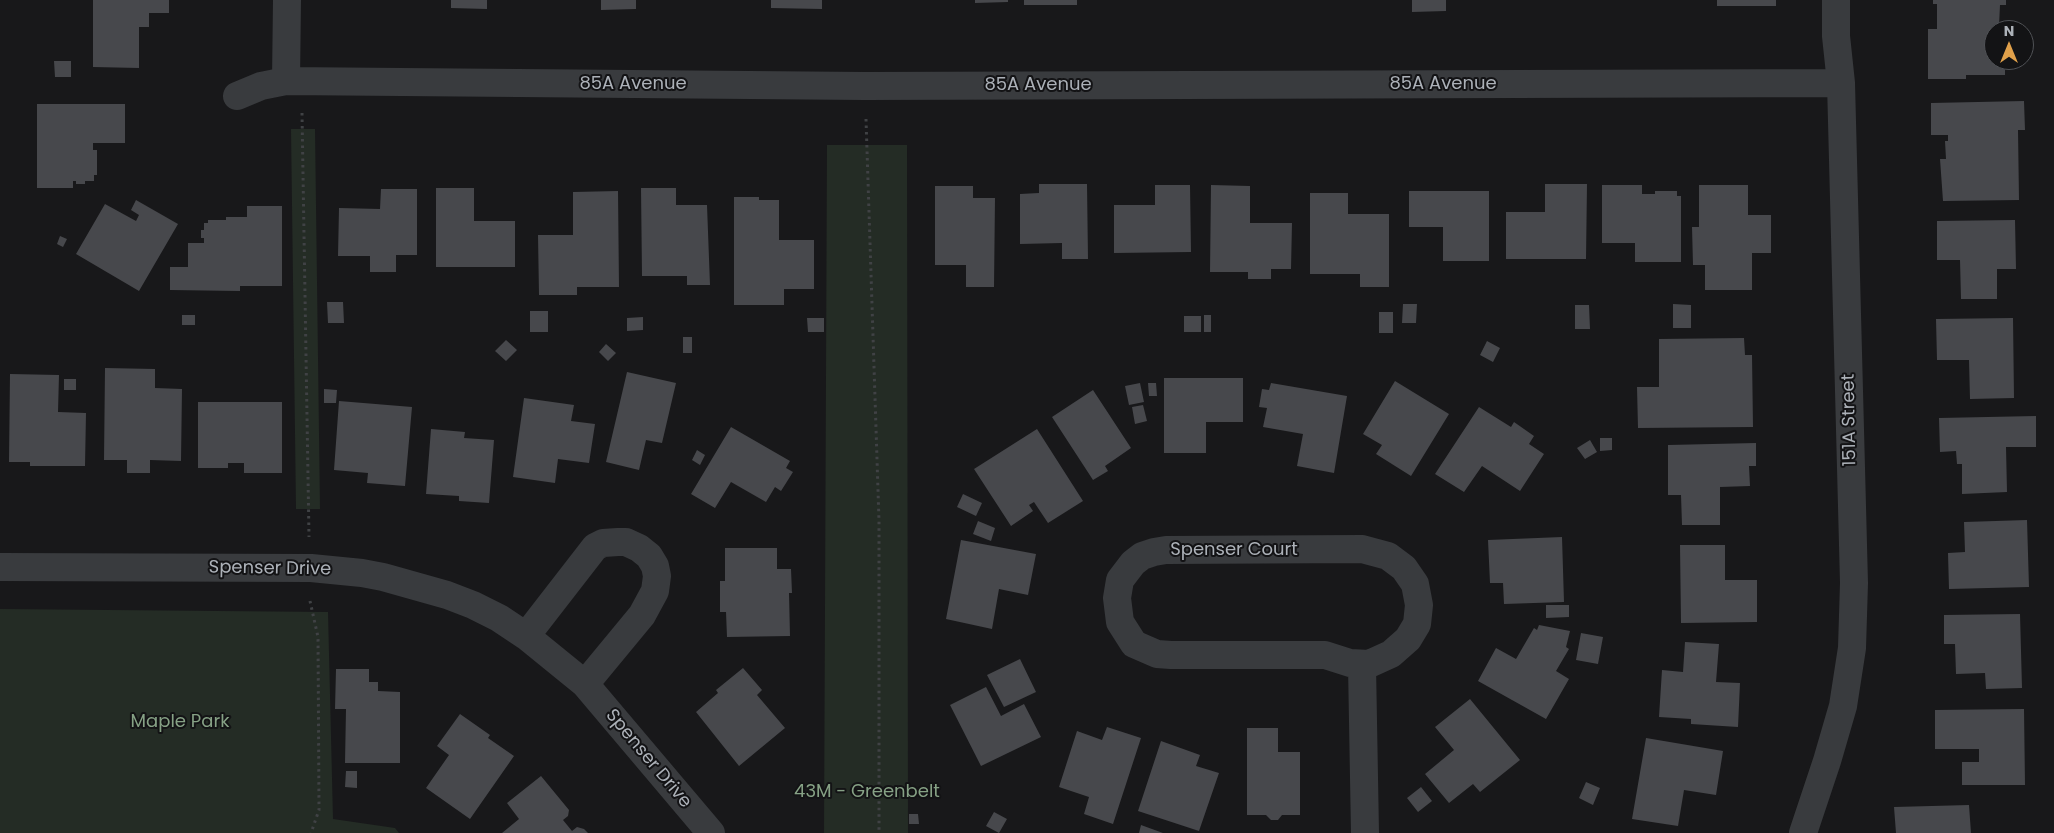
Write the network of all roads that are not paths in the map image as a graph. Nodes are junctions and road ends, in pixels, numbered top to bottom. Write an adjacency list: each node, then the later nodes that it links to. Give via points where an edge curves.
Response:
1 (287, 0): 3 (street)
2 (1836, 0): 4 (street, 151A Street)
3 (286, 81): 4 (street, 85A Avenue, via 855,86); 5 (street, 85A Avenue, via 261,86)
4 (1841, 83): 12 (street, 151A Street, via 1854,583 1852,648 1843,706)
5 (237, 96)
6 (0, 567): 7 (street, Spenser Drive, via 311,568 362,573 426,588 474,605)
7 (526, 636): 9 (street, Spenser Drive); 9 (street, via 595,547 603,543 626,542 649,556 657,576 655,591 642,615)
8 (1362, 665): 8 (street, Spenser Court, via 1391,654 1402,645 1418,616 1418,594 1410,576 1397,561 1380,553 1362,550 1166,550 1142,556 1120,580 1117,598 1120,622 1134,644 1145,650 1171,656 1325,656); 11 (street)
9 (585, 684): 10 (street, Spenser Drive)
10 (711, 833)
11 (1365, 833)
12 (1803, 833)

